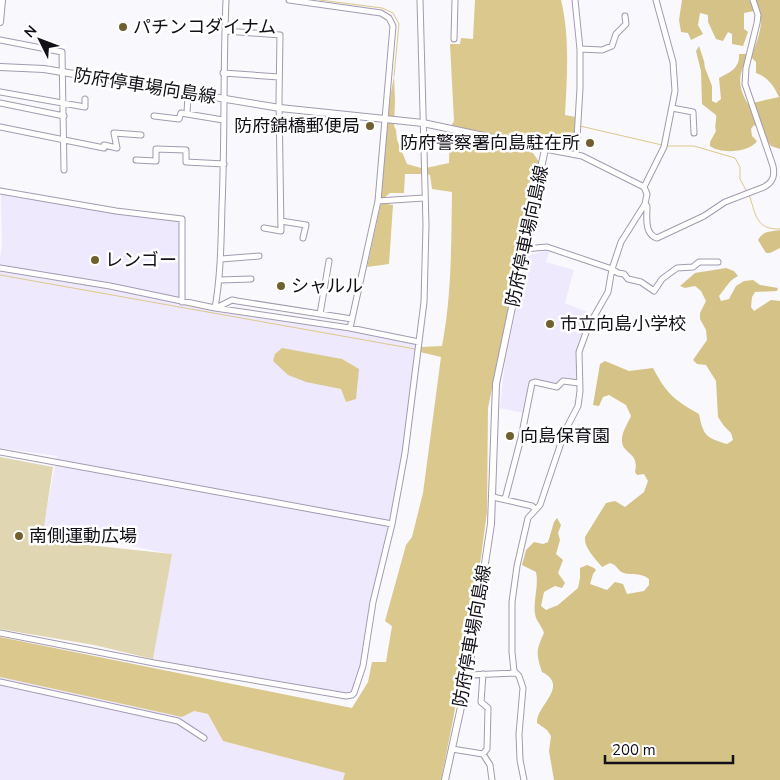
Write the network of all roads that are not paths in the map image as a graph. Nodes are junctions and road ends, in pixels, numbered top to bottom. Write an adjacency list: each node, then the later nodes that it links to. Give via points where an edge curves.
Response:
1 (2, 0): 10 (main road)
2 (226, 0): 11 (street)
3 (289, 0): 31 (street, via 381,13 389,18 393,26)
4 (420, 0): 32 (street)
5 (455, 0): 12 (street)
6 (575, 0): 14 (street)
7 (656, 0): 26 (street, via 674,73)
8 (753, 0): 46 (street, via 758,23 745,84 774,173 769,184 725,202 704,216 657,238 649,232)
9 (625, 16): 14 (street, via 626,24 616,34 612,46 602,50)
10 (0, 22)
11 (225, 31): 17 (street); 18 (street, via 280,35)
12 (454, 39)
13 (0, 40): 16 (street, via 62,52)
14 (580, 49): 38 (street)
15 (0, 67): 16 (main road, 防府停車場向島線)
16 (62, 72): 20 (main road, 防府停車場向島線); 24 (street)
17 (223, 73): 18 (street); 22 (street)
18 (279, 77): 25 (street)
19 (0, 92): 24 (street)
20 (188, 94): 22 (main road, 防府停車場向島線); 27 (street)
21 (85, 99): 24 (street, via 84,108)
22 (223, 100): 25 (main road, 防府停車場向島線); 30 (street)
23 (0, 103): 28 (street)
24 (64, 104): 28 (street)
25 (280, 108): 31 (main road, 防府停車場向島線); 47 (street)
26 (672, 108): 34 (street, via 693,112); 42 (street, via 662,155)
27 (187, 114): 29 (street, via 181,113 180,120); 30 (street)
28 (64, 116): 36 (street)
29 (154, 116)
30 (223, 120): 40 (street)
31 (385, 120): 32 (main road, 防府停車場向島線); 45 (street)
32 (423, 123): 37 (main road, 防府停車場向島線); 44 (street)
33 (0, 127): 36 (street)
34 (694, 133)
35 (141, 135): 36 (street, via 114,133 117,148)
36 (65, 140): 41 (street)
37 (545, 149): 38 (street); 50 (main road, 防府停車場向島線)
38 (576, 155): 42 (street)
39 (136, 160): 40 (street, via 156,161 156,149 186,150 186,162)
40 (224, 164): 52 (street)
41 (64, 170)
42 (644, 187): 46 (street, via 647,194)
43 (0, 191): 59 (street, via 182,219)
44 (424, 198): 45 (street); 64 (street, via 424,302)
45 (378, 200): 62 (street)
46 (645, 204): 56 (street, via 624,236)
47 (282, 222): 48 (street, via 281,230); 49 (street, via 306,224)
48 (264, 228)
49 (303, 238)
50 (524, 250): 56 (street, via 547,246); 67 (main road, 防府停車場向島線, via 496,384)
51 (259, 256): 52 (street)
52 (221, 259): 58 (street)
53 (329, 261): 61 (street)
54 (718, 262): 56 (street, via 699,262 693,267 677,268 662,279 654,291)
55 (0, 268): 59 (street, via 110,286)
56 (612, 269): 65 (street, via 608,292 578,352)
57 (251, 279): 58 (street)
58 (220, 280): 60 (street)
59 (182, 302): 60 (street)
60 (215, 308): 61 (street, via 237,300); 63 (street)
61 (320, 314): 62 (street)
62 (352, 319): 63 (street)
63 (350, 328): 64 (street)
64 (419, 342): 70 (street)
65 (579, 384): 68 (street, via 563,381 558,387 532,383); 69 (street, via 578,406 540,505)
66 (0, 452): 70 (street)
67 (493, 497): 68 (street); 74 (main road, 防府停車場向島線)
68 (505, 499): 69 (street)
69 (535, 509): 72 (street, via 528,518 513,589)
70 (392, 524): 71 (street, via 373,602 364,666 352,695 154,663)
71 (0, 633)
72 (515, 673): 73 (street); 81 (street, via 520,676 523,688 519,734)
73 (483, 674): 74 (street); 78 (street, via 481,702 488,708 487,750)
74 (468, 675): 77 (main road, 防府停車場向島線)
75 (0, 682): 76 (street, via 178,721)
76 (204, 738)
77 (452, 749): 78 (street); 79 (main road, 防府停車場向島線)
78 (483, 754): 80 (street, via 490,765)
79 (445, 780)
80 (492, 780)
81 (524, 780)

